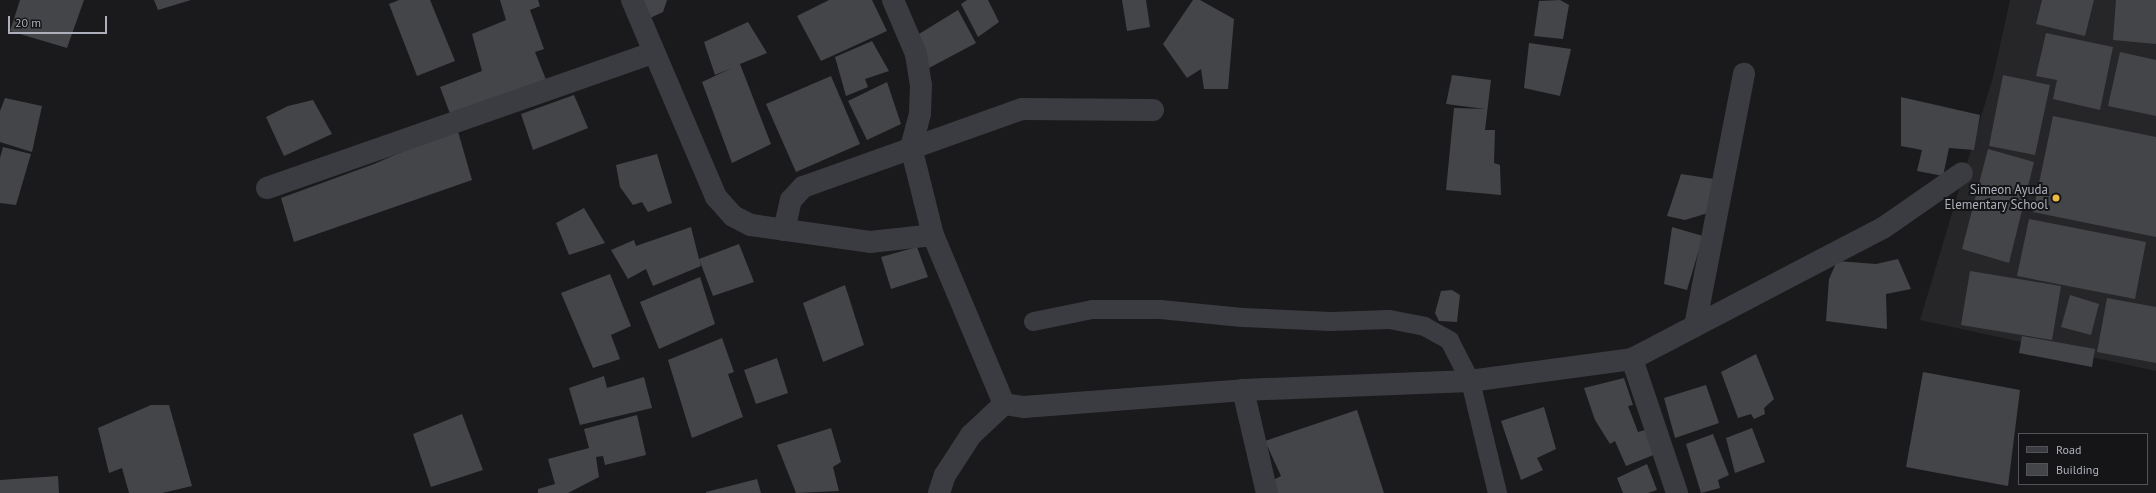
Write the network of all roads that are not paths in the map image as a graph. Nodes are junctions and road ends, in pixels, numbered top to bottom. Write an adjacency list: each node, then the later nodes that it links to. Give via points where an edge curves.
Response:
1 (632, 0): 3 (street)
2 (893, 0): 6 (street, via 916,54 921,85 920,114)
3 (652, 53): 8 (street); 9 (street, via 716,197 733,216 751,225)
4 (1744, 74): 12 (street)
5 (1153, 110): 6 (street, via 1022,109)
6 (911, 147): 9 (street, via 802,188 791,200); 10 (street)
7 (1962, 173): 12 (street, via 1883,228)
8 (267, 188)
9 (784, 230): 10 (street, via 870,242)
10 (933, 235): 16 (street)
11 (1033, 321): 14 (lane, via 1092,310 1160,309 1250,318 1330,321 1389,319 1424,326 1449,340)
12 (1695, 326): 13 (street)
13 (1632, 359): 14 (street); 20 (street)
14 (1470, 381): 15 (street); 19 (lane)
15 (1243, 390): 16 (street, via 1024,407); 18 (street)
16 (1004, 404): 17 (street, via 971,435 945,475)
17 (939, 493)
18 (1267, 493)
19 (1498, 493)
20 (1677, 493)

